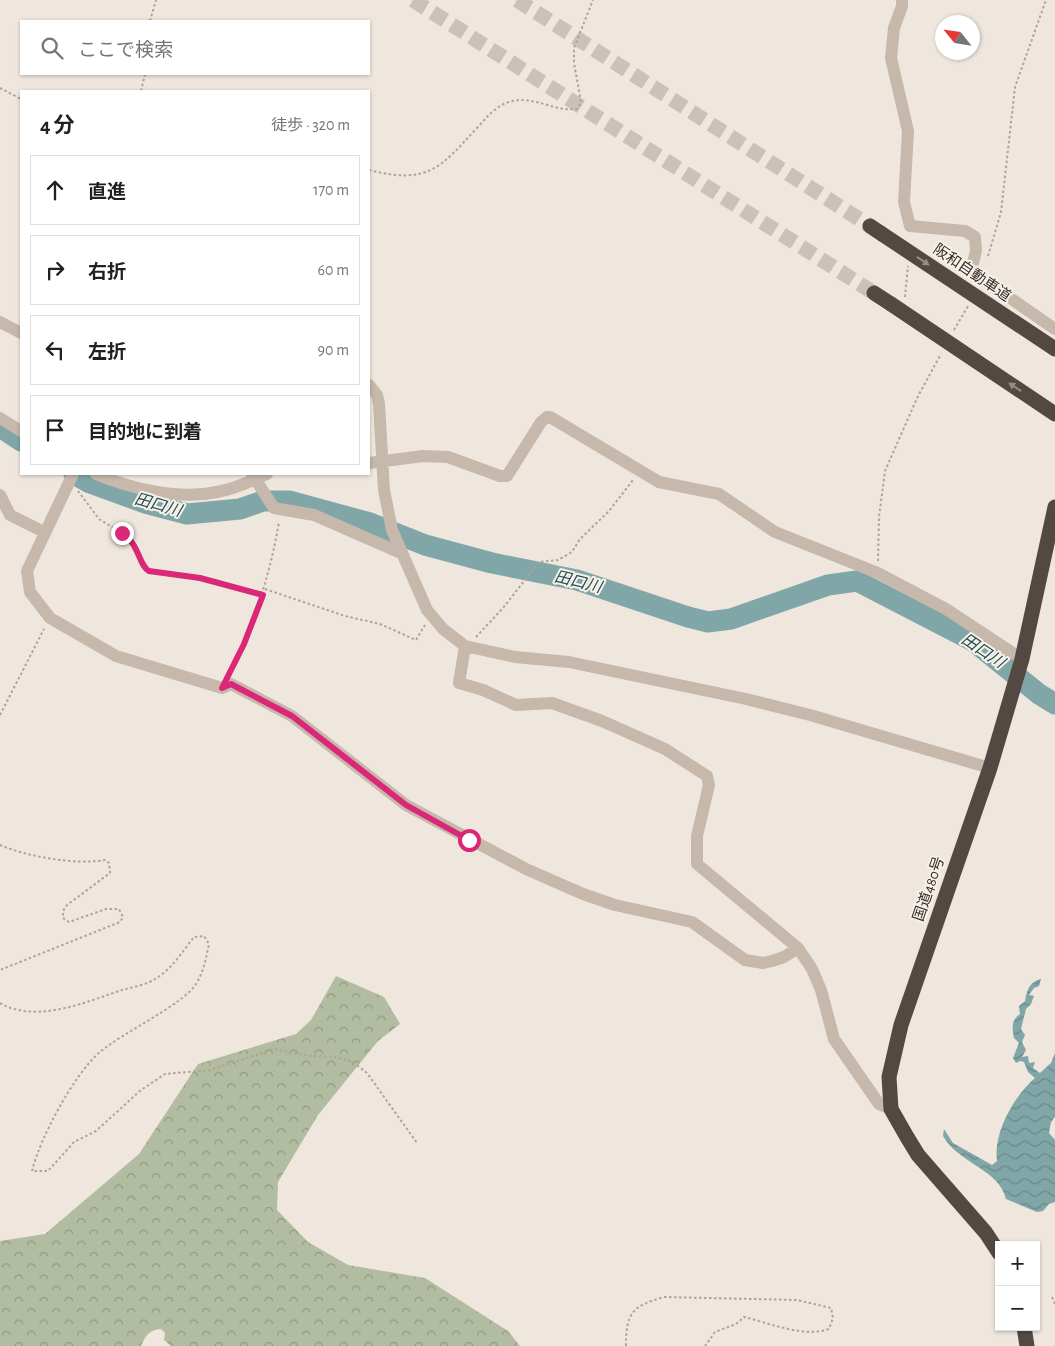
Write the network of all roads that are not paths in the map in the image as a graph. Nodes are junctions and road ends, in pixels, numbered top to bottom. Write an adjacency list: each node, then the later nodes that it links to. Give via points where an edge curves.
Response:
1 (902, 0): 5 (street, via 894,28 892,58 908,131 904,202 910,226 965,231 975,236 972,267 981,278)
2 (876, 230): 7 (highway, 阪和自動車道, one-way to 7, bridge)
3 (874, 293): 9 (highway, one-way to 3, bridge)
4 (0, 322): 6 (street)
5 (1055, 329)
6 (20, 332)
7 (1055, 349)
8 (370, 386): 12 (street, via 379,404)
9 (1055, 414)
10 (0, 418): 11 (street)
11 (20, 430)
12 (375, 462): 19 (street); 21 (street, via 423,456 448,457 507,476 547,417 659,482 718,494 775,532 878,573 946,609)
13 (99, 475): 15 (street, via 154,491 184,494 216,493)
14 (70, 479): 18 (street)
15 (259, 479): 19 (street, via 276,508 326,520)
16 (0, 495): 18 (street, via 10,515)
17 (1055, 508): 21 (highway, 国道480号)
18 (44, 532): 23 (street, via 27,571 30,592 50,618 116,656 222,688 231,684 292,716 406,805 583,894 615,905 692,922 745,960 772,961)
19 (400, 553): 20 (street, via 433,618 450,636)
20 (467, 646): 22 (street, via 515,657 569,662 746,699); 23 (street, via 459,683 516,705 552,704 602,720 665,750 707,776 709,786 697,836 697,864)
21 (1021, 662): 22 (highway, 国道480号)
22 (990, 768): 24 (highway, 国道480号, via 901,1025 889,1077)
23 (798, 948): 24 (street, via 821,990 834,1039 879,1104)
24 (891, 1109): 25 (highway, 国道480号, via 918,1155)
25 (995, 1247)
26 (1024, 1331): 27 (highway)
27 (1026, 1346)

